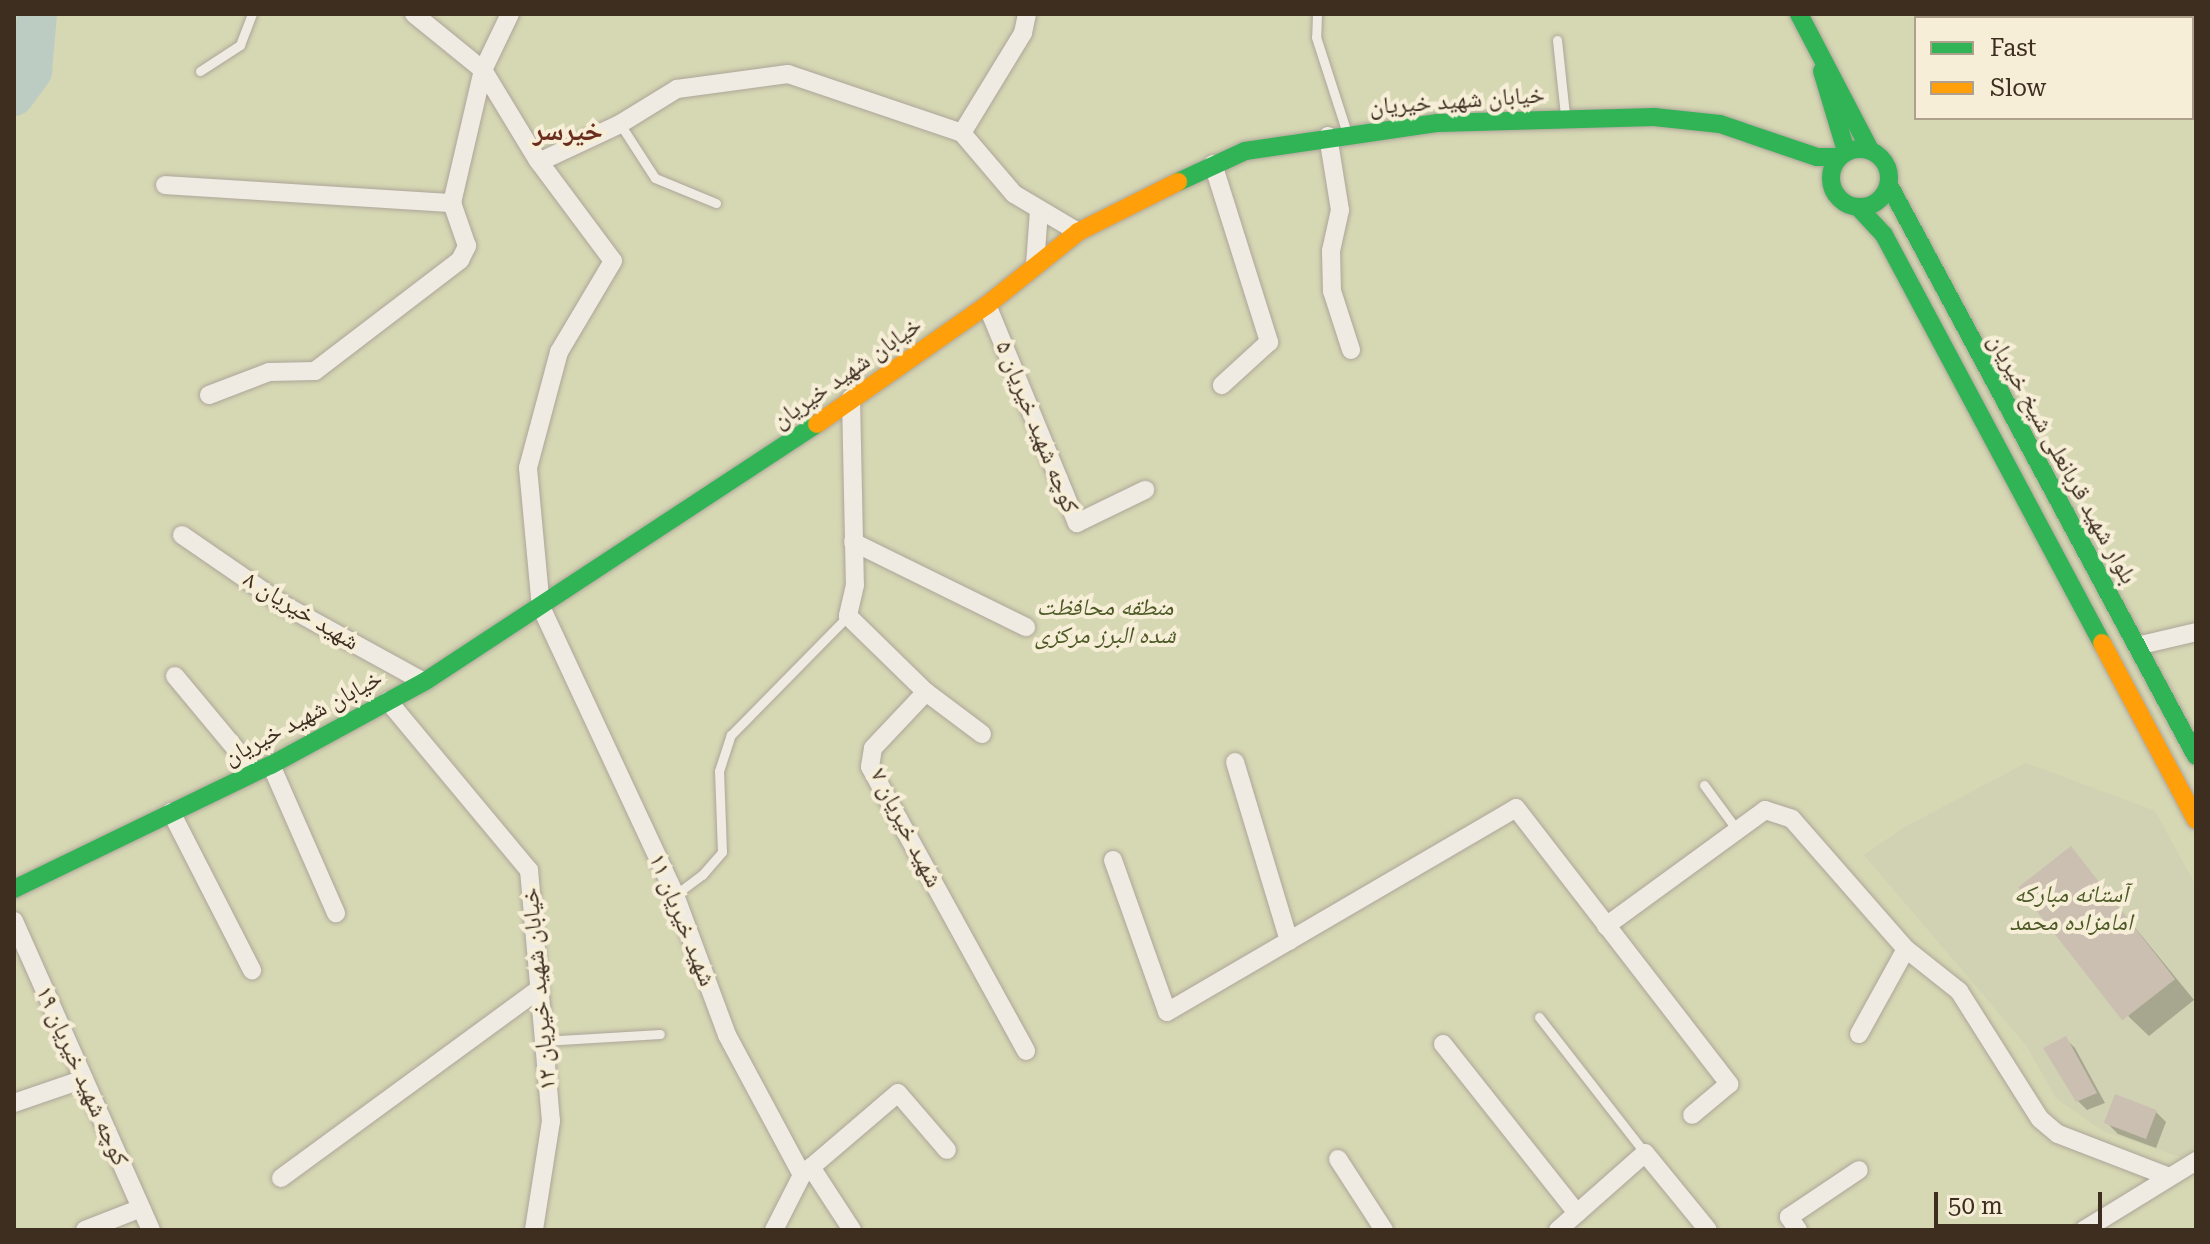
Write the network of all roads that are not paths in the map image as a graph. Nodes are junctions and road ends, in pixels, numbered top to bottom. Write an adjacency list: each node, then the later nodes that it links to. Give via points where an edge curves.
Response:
1 (252, 14): 10 (lane, via 240,45)
2 (414, 14): 9 (street)
3 (510, 14): 9 (street)
4 (1027, 14): 13 (street, via 1023,33)
5 (1317, 14): 14 (lane, via 1316,37)
6 (1799, 14): 8 (street)
7 (1557, 40): 11 (lane)
8 (1820, 60): 17 (street, via 1843,91); 18 (street)
9 (483, 70): 19 (street); 24 (street)
10 (200, 71)
11 (1566, 119): 14 (street, خیابان شهید خیریان, via 1438,123); 16 (street, خیابان شهید خیریان, via 1654,117 1720,124)
12 (620, 124): 13 (street, via 677,89 788,74); 19 (street); 25 (lane, via 655,178)
13 (962, 133): 27 (street, via 1014,194)
14 (1347, 133): 15 (street, خیابان شهید خیریان)
15 (1328, 136): 20 (street, خیابان شهید خیریان, via 1245,151); 31 (street, via 1340,210 1331,251 1332,291)
16 (1766, 141): 18 (street, via 1817,157); 23 (street)
17 (1870, 150): 18 (street); 22 (street, via 1888,167)
18 (1842, 154): 23 (street, via 1830,174)
19 (539, 162): 40 (street, شهید خیریان ۱۱, via 613,261 559,352 528,468)
20 (1213, 164): 28 (street, خیابان شهید خیریان); 34 (street, via 1269,342)
21 (165, 185): 24 (street)
22 (1889, 185): 26 (street, via 1874,204); 32 (street, بلوار شهید قربانعلی شیخ خیریان)
23 (1834, 192): 26 (street)
24 (452, 203): 35 (street, via 467,246 460,260 315,371 269,372)
25 (716, 203)
26 (1858, 207): 33 (street, via 1884,235)
27 (1039, 211): 28 (street); 29 (street)
28 (1078, 232): 29 (street, خیابان شهید خیریان)
29 (1035, 265): 30 (street, خیابان شهید خیریان)
30 (987, 305): 36 (street, خیابان شهید خیریان); 37 (street, کوچه شهید خیریان ۵, via 1077,523)
31 (1351, 350)
32 (1981, 359): 33 (street); 44 (street, بلوار شهید قربانعلی شیخ خیریان)
33 (1956, 372): 55 (street)
34 (1222, 385)
35 (209, 395)
36 (851, 398): 39 (street); 40 (street, خیابان شهید خیریان)
37 (1145, 490)
38 (182, 535): 46 (street, شهید خیریان ۸, via 284,605)
39 (853, 542): 41 (street, via 855,585); 42 (street)
40 (541, 607): 46 (street, خیابان شهید خیریان); 59 (street, شهید خیریان ۱۱)
41 (848, 616): 47 (street); 59 (lane, via 731,735 719,771 722,852)
42 (1026, 627)
43 (2196, 632): 44 (street)
44 (2137, 646): 50 (street, بلوار شهید قربانعلی شیخ خیریان)
45 (175, 676): 52 (street)
46 (424, 682): 48 (street, خیابان شهید خیریان)
47 (926, 692): 49 (street); 72 (street, شهید خیریان ۷, via 873,748 870,767)
48 (388, 701): 52 (street, خیابان شهید خیریان); 66 (street, خیابان شهید خیریان ۱۲, via 529,870)
49 (982, 734)
50 (2196, 756)
51 (1235, 762): 63 (street)
52 (263, 768): 54 (street, خیابان شهید خیریان); 60 (street)
53 (1704, 785): 56 (lane)
54 (171, 812): 58 (street, خیابان شهید خیریان); 65 (street)
55 (2196, 820)
56 (1737, 830): 62 (street); 64 (street, via 1765,810 1792,819)
57 (1113, 860): 63 (street, via 1167,1012)
58 (14, 889)
59 (675, 895): 81 (street, شهید خیریان ۱۱, via 727,1035)
60 (336, 913)
61 (14, 921): 73 (street, کوچه شهید خیریان ۱۹)
62 (1606, 926): 63 (street, via 1516,808); 75 (street, via 1729,1084)
63 (1289, 941)
64 (1906, 949): 69 (street); 82 (street, via 1959,991 2040,1119 2058,1134)
65 (252, 970)
66 (538, 990): 70 (street, خیابان شهید خیریان ۱۲); 83 (street)
67 (1539, 1017): 77 (lane)
68 (660, 1034): 70 (lane)
69 (1859, 1034)
70 (543, 1041): 88 (street, خیابان شهید خیریان ۱۲, via 551,1121)
71 (1443, 1044): 85 (street)
72 (1026, 1051)
73 (84, 1079): 74 (street); 84 (street, کوچه شهید خیریان ۱۹)
74 (14, 1103)
75 (1692, 1115)
76 (947, 1150): 81 (street, via 898,1093)
77 (1645, 1153): 85 (street); 93 (street)
78 (1338, 1159): 91 (street)
79 (2196, 1161): 82 (street)
80 (1859, 1170): 94 (street, via 1789,1217)
81 (806, 1171): 89 (street); 90 (street, شهید خیریان ۱۱)
82 (2167, 1176): 95 (street)
83 (281, 1178)
84 (141, 1208): 86 (street); 87 (street, کوچه شهید خیریان ۱۹)
85 (1577, 1213): 92 (street)
86 (85, 1230)
87 (151, 1230)
88 (534, 1230)
89 (774, 1230)
90 (852, 1230)
91 (1384, 1230)
92 (1558, 1230)
93 (1708, 1230)
94 (1798, 1230)
95 (2084, 1230)

